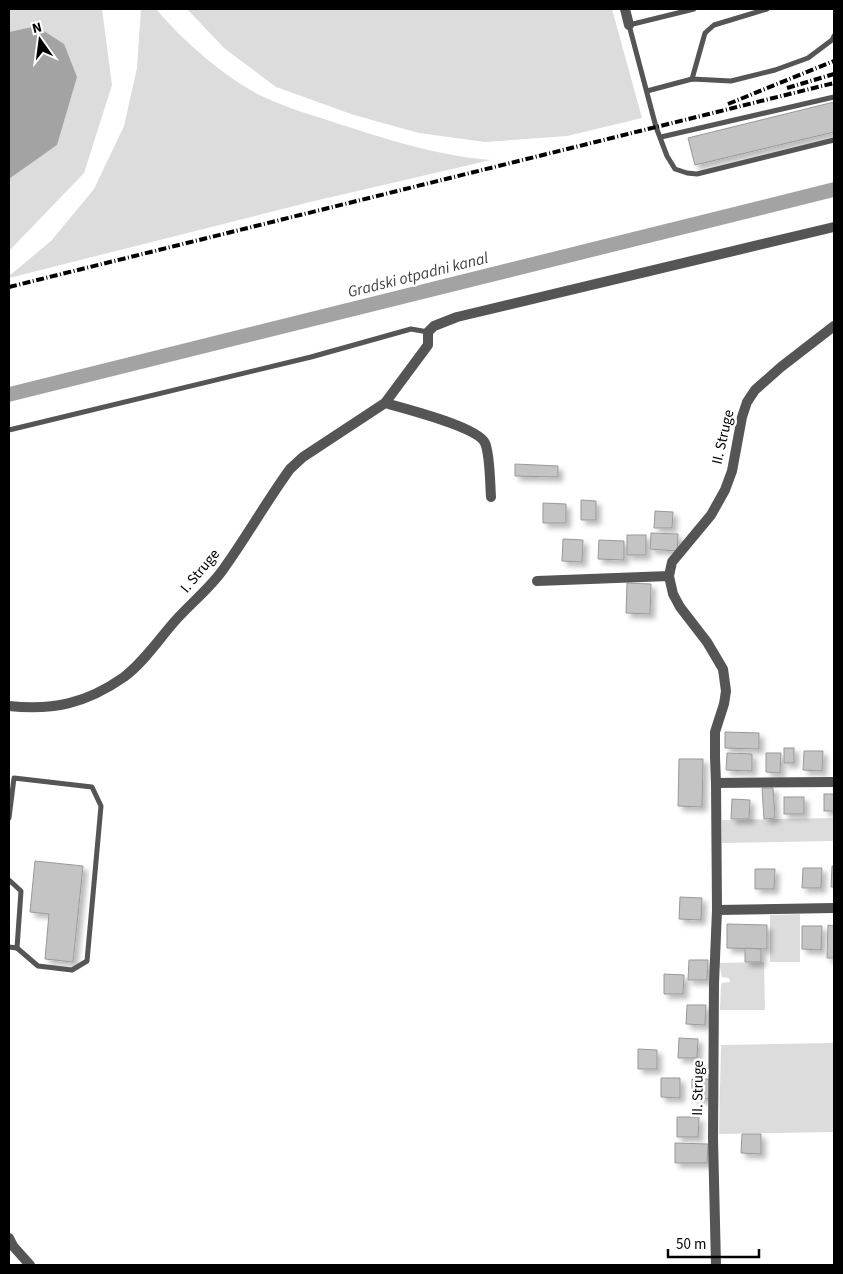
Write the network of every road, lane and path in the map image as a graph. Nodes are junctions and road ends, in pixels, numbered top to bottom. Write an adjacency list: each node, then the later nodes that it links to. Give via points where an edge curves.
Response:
1 (625, 9): 4 (street)
2 (694, 9): 4 (lane)
3 (767, 9): 6 (lane, via 714,25 706,33)
4 (629, 25): 7 (lane)
5 (834, 36): 6 (lane, via 808,58 775,70 731,81)
6 (692, 79): 7 (lane)
7 (648, 91): 9 (lane)
8 (834, 97): 9 (lane)
9 (661, 137): 10 (lane, via 674,169 697,174)
10 (834, 140)
11 (834, 227): 13 (street, via 457,317 434,326)
12 (834, 326): 17 (street, II. Struge, via 781,367 751,396 742,418 725,490 711,515 672,562)
13 (428, 332): 14 (street, I. Struge, via 428,345); 15 (lane, via 411,329 311,357)
14 (385, 403): 16 (street, via 448,422 480,437 486,450); 19 (street, I. Struge, via 302,457 290,469 221,572 149,653 124,676 98,692 61,706)
15 (9, 430)
16 (491, 496)
17 (669, 576): 18 (street); 21 (street, II. Struge, via 680,607 723,669 726,691 715,732)
18 (537, 581)
19 (9, 706)
20 (834, 782): 21 (street)
21 (716, 783): 25 (street, II. Struge)
22 (9, 818): 27 (lane, via 14,778 92,787 101,806 87,961 72,970 38,966)
23 (9, 880): 27 (lane, via 21,891)
24 (834, 908): 25 (street)
25 (717, 910): 30 (street, II. Struge, via 713,1129)
26 (9, 947): 27 (lane)
27 (17, 948)
28 (9, 1238): 29 (street)
29 (30, 1265)
30 (716, 1265)

